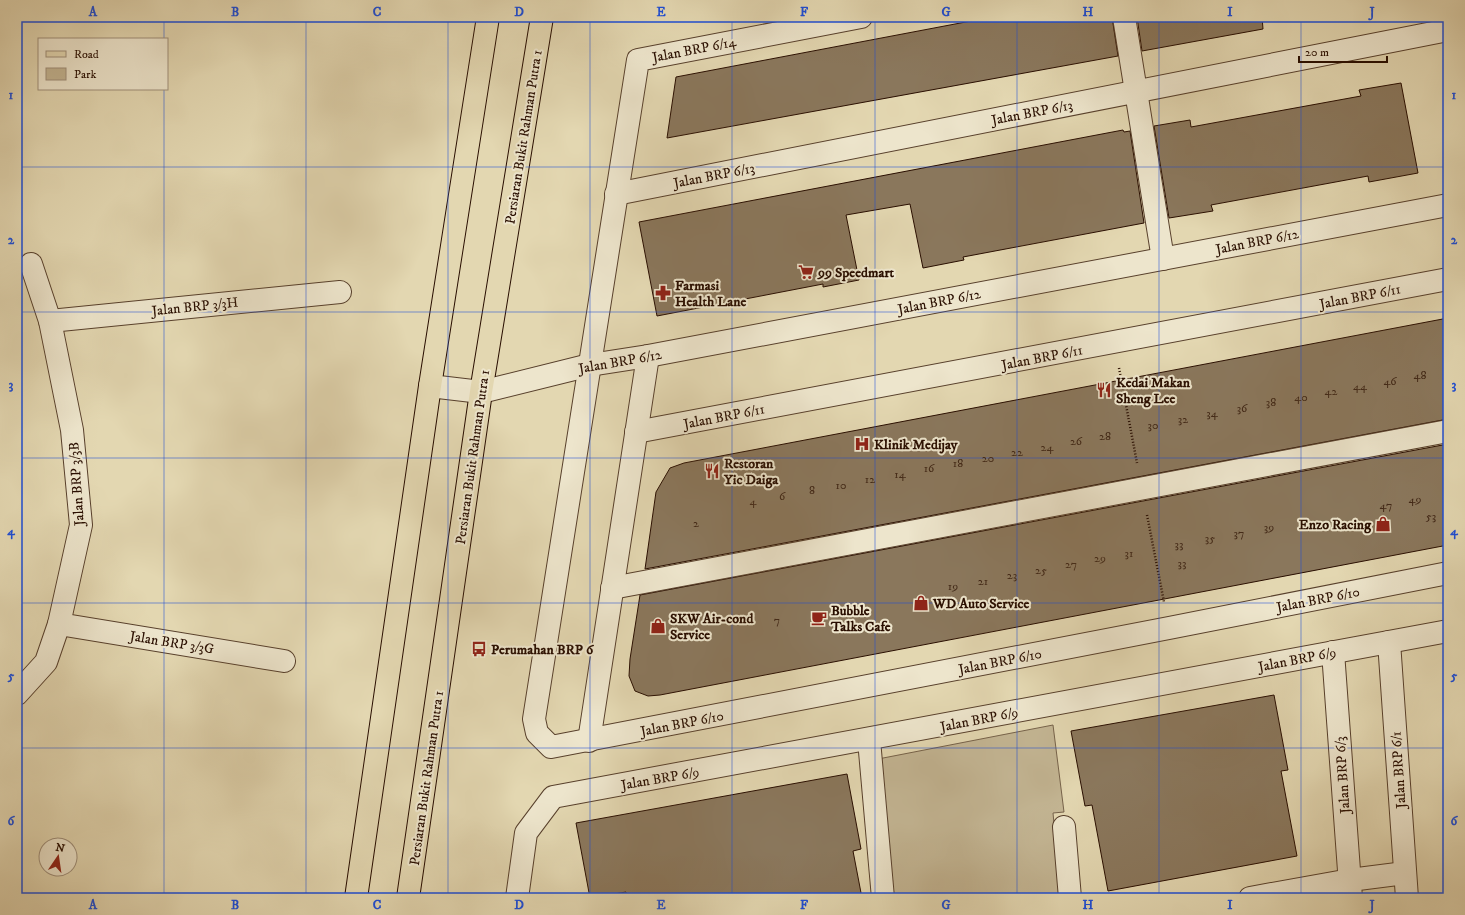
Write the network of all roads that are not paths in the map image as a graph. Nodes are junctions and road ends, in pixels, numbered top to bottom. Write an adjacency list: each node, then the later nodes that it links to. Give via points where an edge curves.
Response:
1 (488, 17): 16 (main road)
2 (542, 17): 17 (main road, Persiaran Bukit Rahman Putra 1)
3 (861, 17): 7 (street, Jalan BRP 6/14, via 638,60)
4 (1124, 17): 6 (street)
5 (1448, 30): 6 (street, Jalan BRP 6/13)
6 (1136, 91): 7 (street, Jalan BRP 6/13); 9 (street)
7 (616, 194): 15 (street)
8 (1448, 205): 9 (street, Jalan BRP 6/12)
9 (1163, 259): 14 (street, Jalan BRP 6/12)
10 (31, 264): 13 (street, Jalan BRP 3/3B)
11 (1448, 279): 19 (street, Jalan BRP 6/11)
12 (340, 292): 13 (street, Jalan BRP 3/3H)
13 (50, 321): 22 (street, Jalan BRP 3/3B, via 72,430 81,525)
14 (648, 356): 15 (street, Jalan BRP 6/12); 19 (street)
15 (590, 365): 17 (street, Jalan BRP 6/12); 29 (street, Jalan BRP 6/10, via 534,718 537,733 551,747)
16 (430, 386): 17 (street, Jalan BRP 6/12); 33 (main road)
17 (482, 392): 34 (main road, Persiaran Bukit Rahman Putra 1)
18 (1448, 431): 21 (street)
19 (636, 432): 21 (street)
20 (1448, 572): 29 (street, Jalan BRP 6/10)
21 (612, 588): 29 (street)
22 (60, 624): 26 (street, Jalan BRP 3/3G); 27 (street, Jalan BRP 3/3B, via 46,662)
23 (1448, 631): 24 (street, Jalan BRP 6/9)
24 (1389, 642): 25 (street, Jalan BRP 6/9); 31 (street, Jalan BRP 6/1)
25 (1333, 652): 28 (street, Jalan BRP 6/9); 32 (street, Jalan BRP 6/3)
26 (284, 661)
27 (17, 694)
28 (869, 740): 35 (street, Jalan BRP 6/9, via 553,797 526,833); 36 (street)
29 (589, 741)
30 (1064, 827): 37 (street)
31 (1405, 873): 32 (street); 39 (street, Jalan BRP 6/1)
32 (1350, 889): 38 (street)
33 (356, 898)
34 (408, 898)
35 (517, 898)
36 (883, 898)
37 (1070, 898)
38 (1250, 898)
39 (1407, 898)

